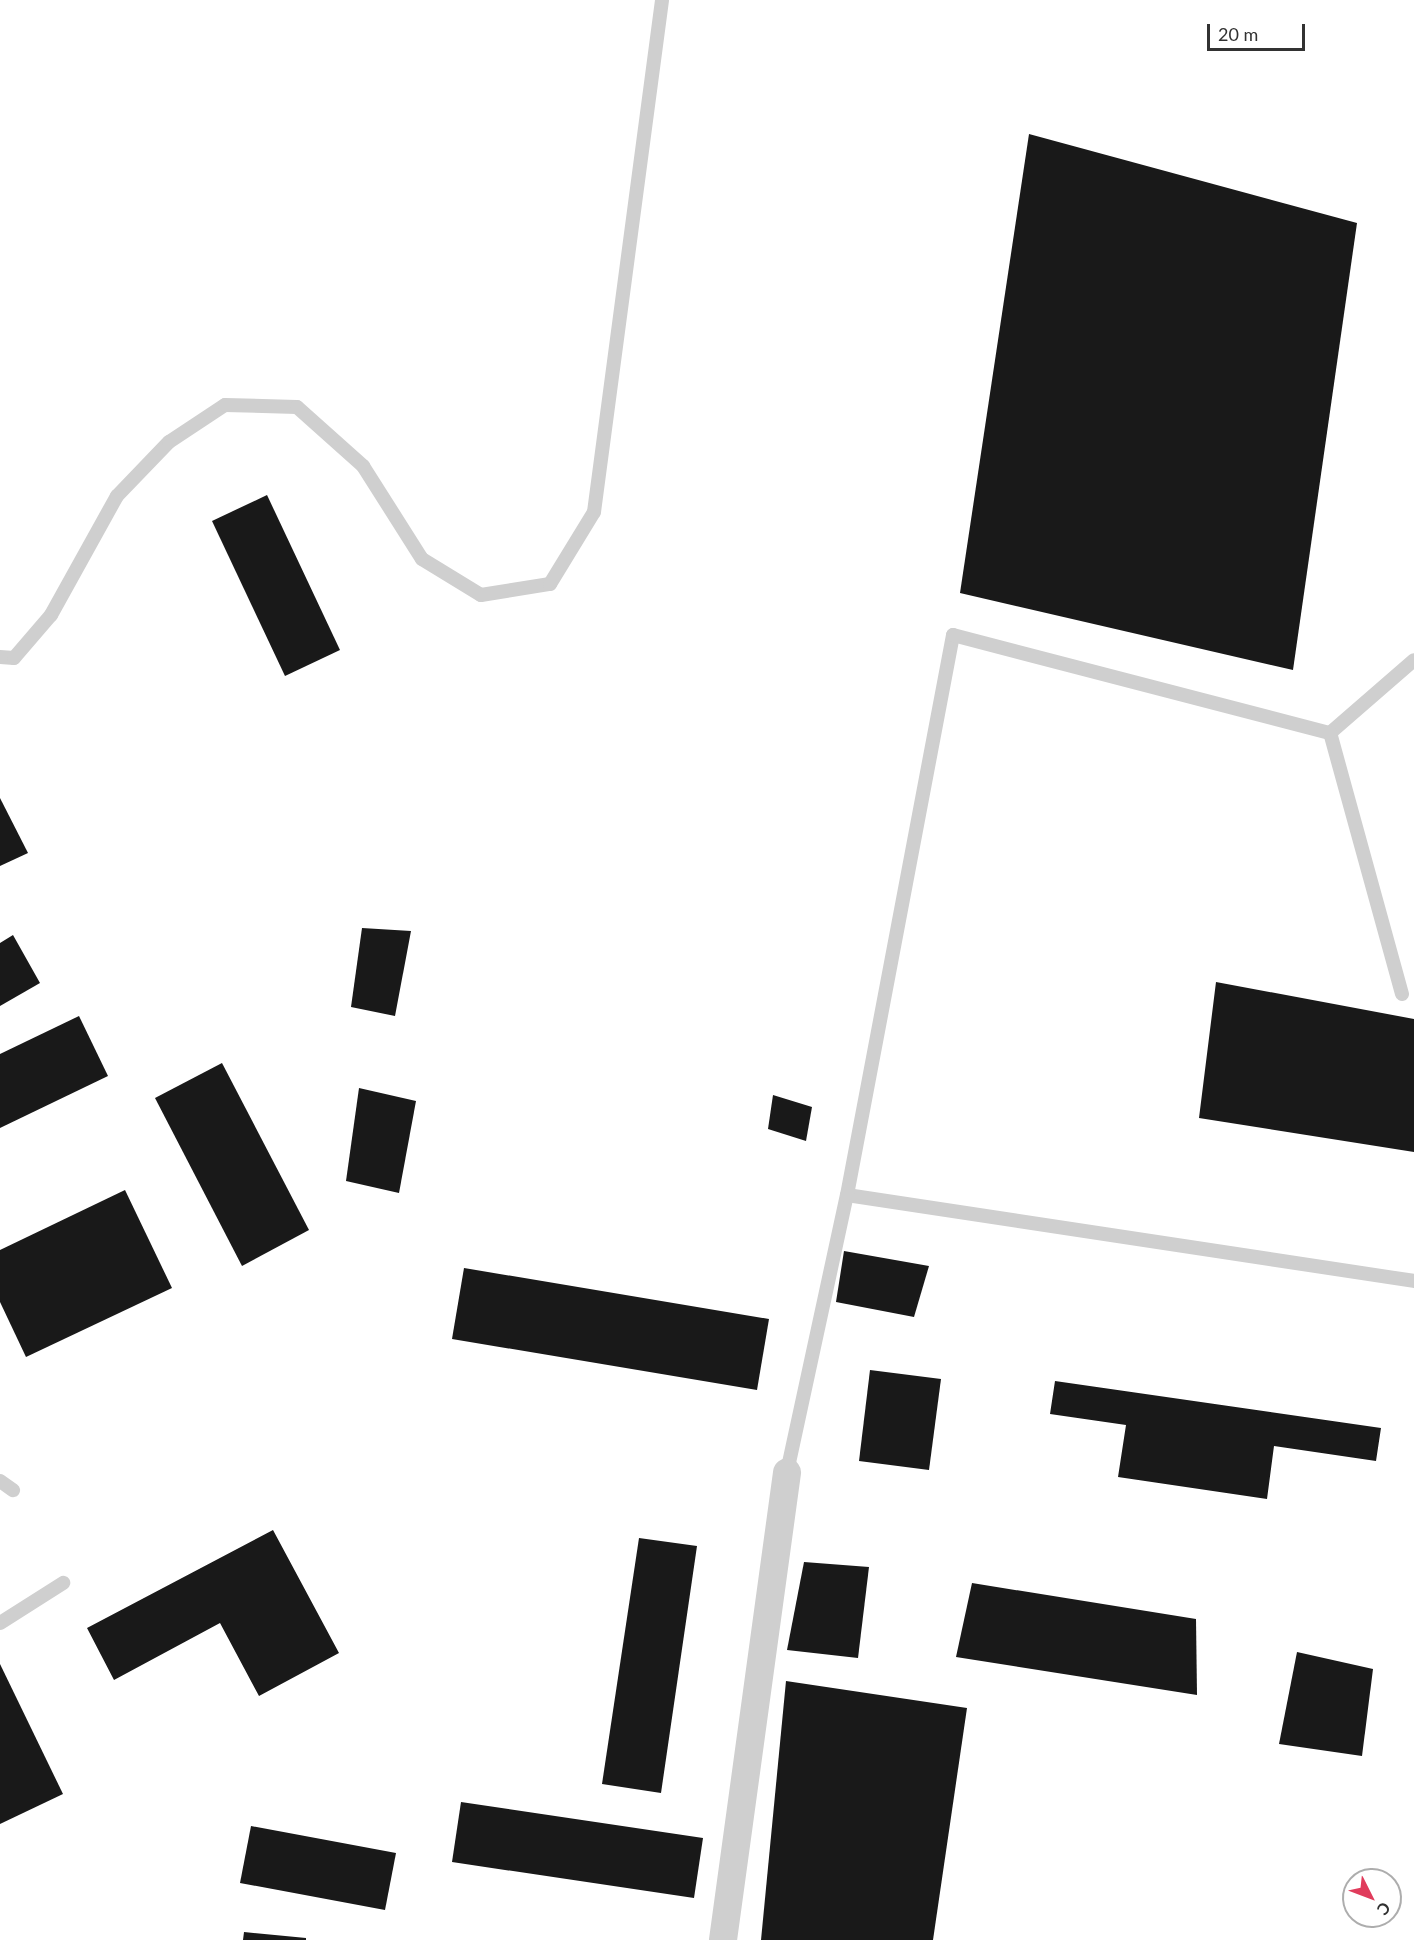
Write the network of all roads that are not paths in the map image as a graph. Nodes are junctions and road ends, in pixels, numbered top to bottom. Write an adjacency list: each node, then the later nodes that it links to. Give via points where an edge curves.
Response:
1 (662, 0): 2 (lane, via 594,512 550,584 480,595 422,559 363,466 297,407 225,405 169,442 117,496 51,615 14,658)
2 (0, 657)
3 (1414, 660): 4 (lane)
4 (1330, 733): 5 (lane); 6 (lane, via 953,635)
5 (1402, 994)
6 (847, 1195): 7 (lane); 8 (lane)
7 (1414, 1281)
8 (787, 1472): 13 (street)
9 (0, 1481): 10 (lane)
10 (13, 1490)
11 (63, 1583): 12 (lane)
12 (0, 1623)
13 (723, 1940)

